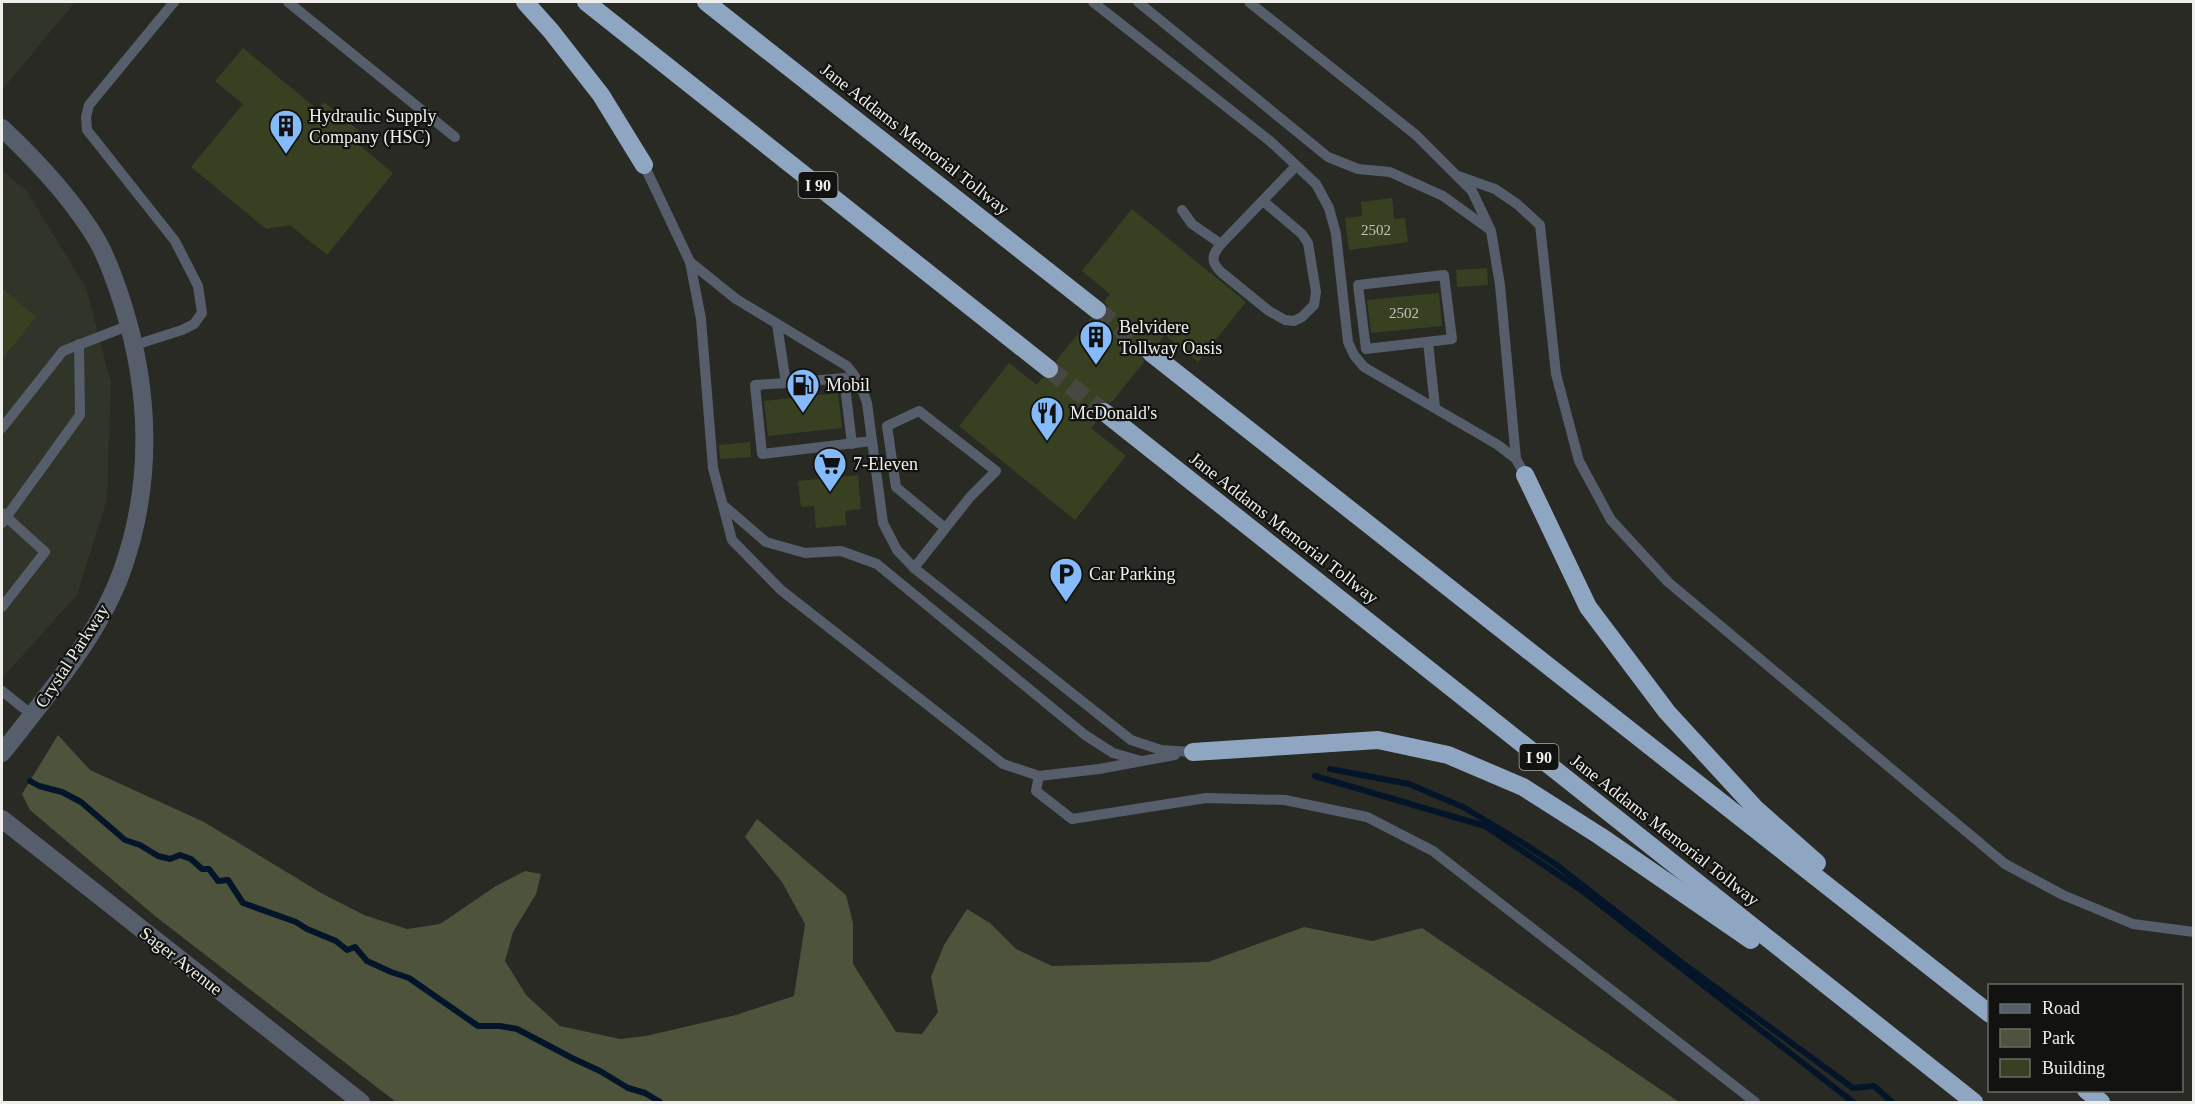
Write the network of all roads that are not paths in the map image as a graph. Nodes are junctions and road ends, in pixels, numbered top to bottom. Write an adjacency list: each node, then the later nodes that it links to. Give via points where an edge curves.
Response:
1 (174, 2): 26 (lane, via 88,105 86,117 87,130 175,241 198,286 202,312 194,324)
2 (288, 2): 10 (lane)
3 (525, 2): 11 (highway, via 601,95)
4 (586, 2): 28 (highway, I 90)
5 (706, 2): 21 (highway, Jane Addams Memorial Tollway)
6 (1093, 2): 12 (lane, via 1270,141)
7 (1137, 2): 16 (lane, via 1328,157 1358,169 1390,172 1443,196)
8 (1249, 2): 13 (lane, via 1416,135)
9 (2, 128): 23 (street, Crystal Parkway, via 30,154 98,242)
10 (455, 137)
11 (644, 165): 18 (lane)
12 (1296, 166): 14 (lane); 20 (lane, via 1316,184 1329,208 1336,234)
13 (1458, 176): 16 (lane, via 1472,191); 48 (lane, via 1495,189 1540,225 1556,374 1579,461 1611,520 1668,582 2005,864 2063,895 2133,924)
14 (1263, 201): 17 (lane); 17 (lane, via 1308,243 1316,292 1309,312 1294,321 1269,310 1214,265 1212,258)
15 (1182, 210): 17 (lane, via 1192,224)
16 (1491, 231): 35 (lane)
17 (1221, 244)
18 (690, 262): 22 (lane, via 736,299); 36 (lane, via 701,319 713,468)
19 (1358, 285): 20 (lane); 24 (lane, via 1365,349); 24 (lane, via 1444,275 1452,339)
20 (1341, 287): 30 (lane, via 1348,342 1354,355 1364,367)
21 (1097, 310)
22 (777, 324): 29 (lane); 33 (lane, via 847,366 862,388)
23 (130, 325): 25 (lane); 26 (street, Crystal Parkway)
24 (1428, 342): 30 (lane)
25 (79, 344): 32 (lane, via 63,351); 37 (lane, via 80,415)
26 (135, 345): 42 (street, Crystal Parkway, via 146,449 142,493 123,568 101,616)
27 (1151, 353): 49 (highway)
28 (1050, 369)
29 (786, 383): 34 (lane, via 844,378); 34 (lane, via 755,385 762,454)
30 (1435, 407): 35 (lane, via 1498,445)
31 (1104, 412): 51 (highway, Jane Addams Memorial Tollway / I 90)
32 (2, 428)
33 (872, 441): 34 (lane); 39 (lane, via 883,523 897,550)
34 (852, 444)
35 (1520, 467): 49 (highway, via 1588,607 1666,712 1756,809)
36 (723, 505): 45 (lane, via 766,542 804,553 841,551 877,564 1085,735 1113,753); 46 (lane, via 732,540 781,590 1003,764)
37 (3, 517): 40 (lane, via 45,552)
38 (945, 528): 38 (lane, via 996,471 919,411 887,426 896,487); 39 (lane)
39 (914, 568): 43 (lane, via 1131,740 1161,750)
40 (2, 607)
41 (2, 692): 42 (lane)
42 (32, 715): 44 (street, Crystal Parkway)
43 (1193, 752): 45 (lane); 51 (highway, via 1378,740 1448,755 1513,782 1600,836)
44 (2, 753)
45 (1143, 761): 46 (lane)
46 (1039, 776): 54 (lane, via 1036,791 1072,819 1206,798 1285,800 1367,817 1433,851)
47 (2, 819): 53 (street, Sager Avenue)
48 (2193, 932)
49 (1947, 981): 50 (highway)
50 (1988, 1013)
51 (1928, 1066): 55 (highway, Jane Addams Memorial Tollway / I 90)
52 (2088, 1092): 56 (highway)
53 (361, 1102)
54 (1755, 1102)
55 (1974, 1102)
56 (2101, 1102)

